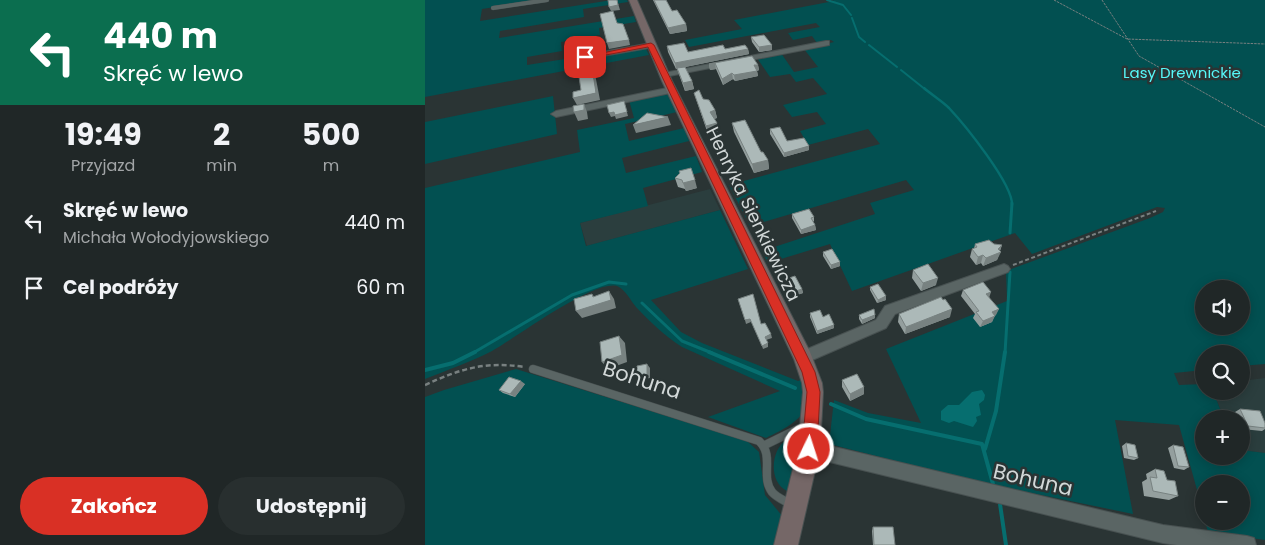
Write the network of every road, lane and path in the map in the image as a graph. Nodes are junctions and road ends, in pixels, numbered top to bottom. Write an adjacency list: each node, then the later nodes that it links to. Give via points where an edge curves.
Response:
1 (547, 0): 5 (lane)
2 (633, 0): 9 (street, Henryka Sienkiewicza)
3 (1054, 0): 6 (path)
4 (1102, 0): 6 (path)
5 (493, 8)
6 (1127, 39): 8 (path); 14 (path, via 1139,56)
7 (826, 43): 11 (street)
8 (1265, 44)
9 (651, 45): 10 (street); 11 (street, Henryka Sienkiewicza)
10 (569, 60)
11 (665, 75): 12 (street, Henryka Sienkiewicza)
12 (671, 90): 13 (street); 17 (street, Henryka Sienkiewicza)
13 (556, 114)
14 (1265, 127)
15 (1156, 211): 16 (path)
16 (1004, 269): 17 (street, via 890,310 881,324)
17 (803, 358): 20 (street, Henryka Sienkiewicza, via 812,383)
18 (533, 369): 19 (path, via 503,363 480,364 457,370); 21 (lane, Bohuna, via 759,441)
19 (425, 385)
20 (811, 423): 21 (lane); 22 (street, Henryka Sienkiewicza)
21 (765, 446): 23 (lane, via 768,451 766,476 771,490)
22 (809, 449): 23 (street, Henryka Sienkiewicza); 24 (street, Bohuna)
23 (796, 506): 25 (street, Henryka Sienkiewicza)
24 (1164, 540): 26 (street, Bohuna)
25 (786, 545)
26 (1247, 545)

